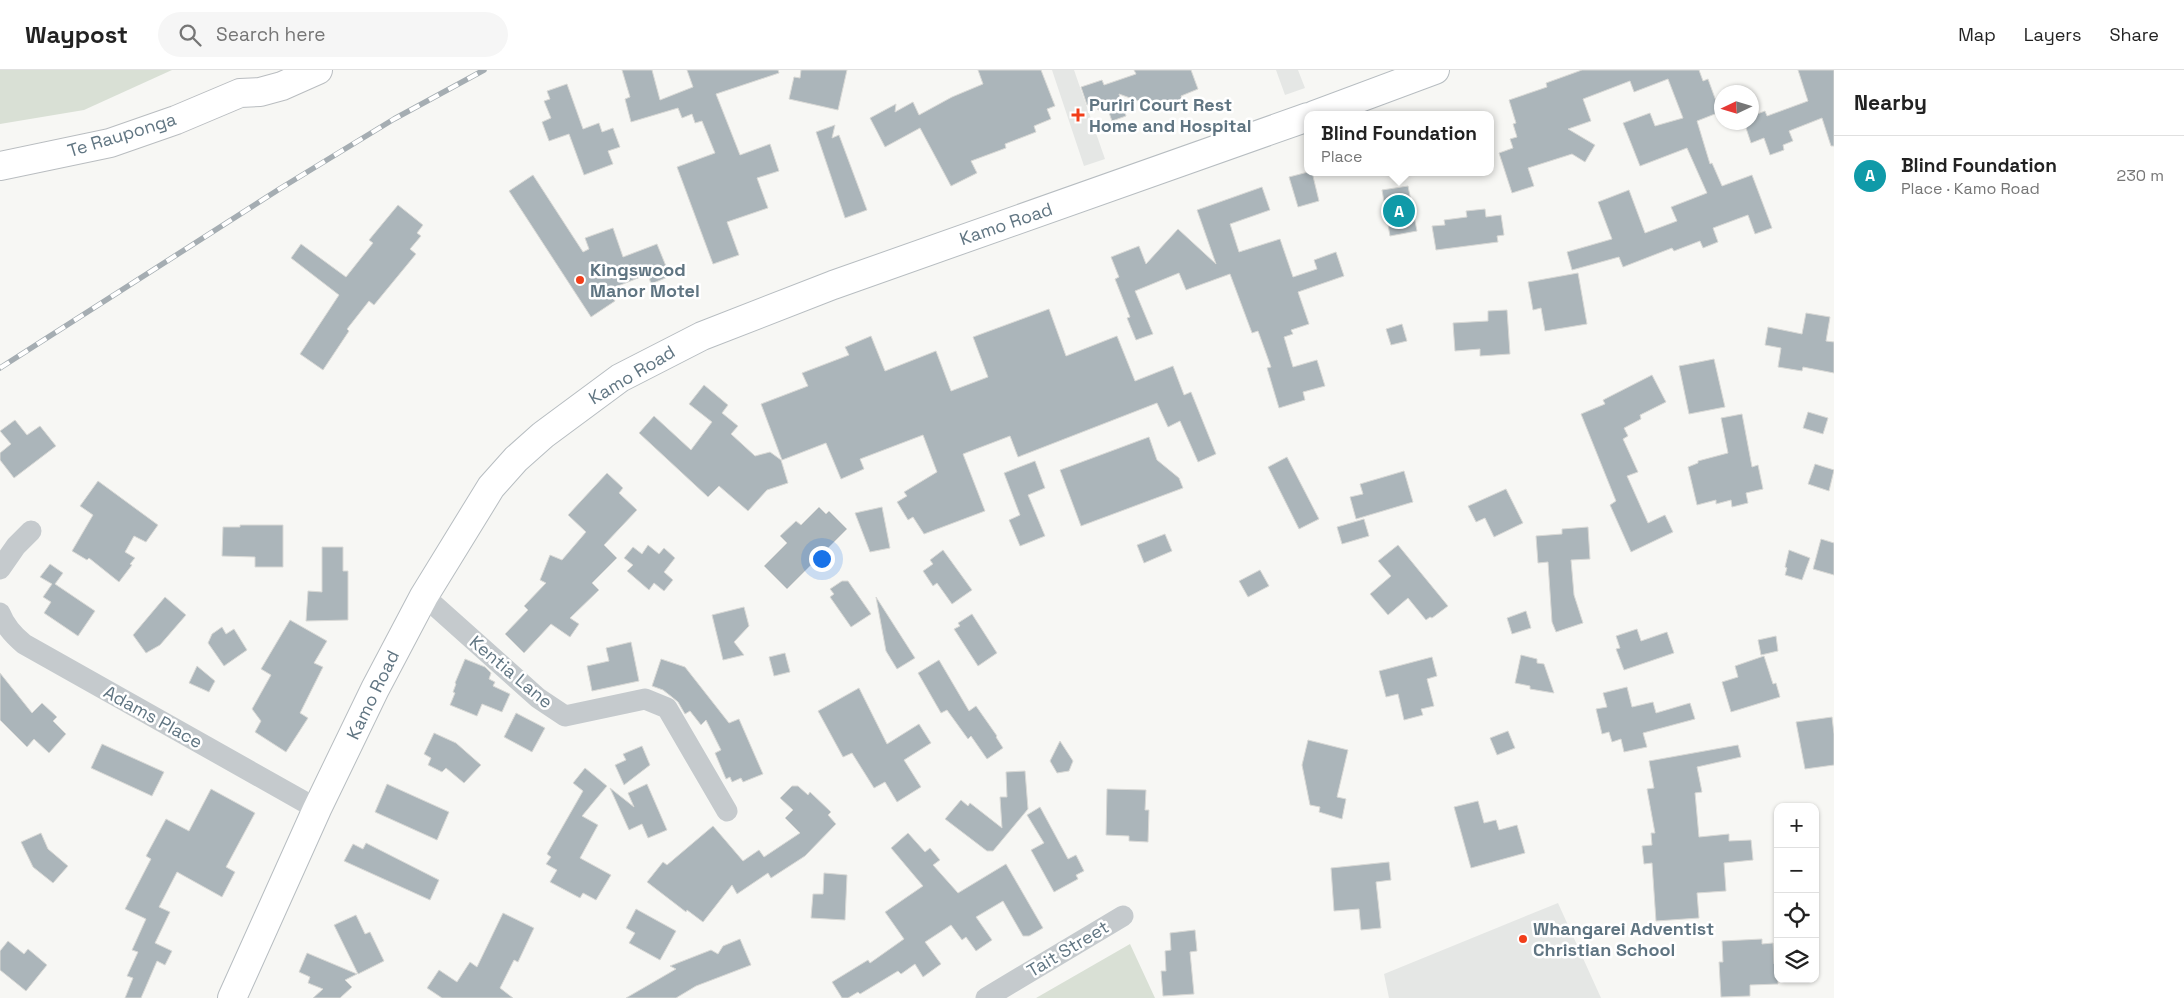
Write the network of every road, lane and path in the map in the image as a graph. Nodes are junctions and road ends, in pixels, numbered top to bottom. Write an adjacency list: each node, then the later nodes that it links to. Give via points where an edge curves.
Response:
1 (267, 70): 4 (main road, Te Rauponga, via 254,77)
2 (318, 70): 4 (main road, Te Rauponga, via 282,86)
3 (1435, 70): 5 (main road)
4 (240, 93): 7 (main road, Te Rauponga, via 110,143)
5 (1325, 111)
6 (1304, 118): 10 (main road, Kamo Road, via 833,286 702,336 658,357 599,392 516,459 491,487)
7 (0, 166)
8 (31, 531): 9 (street)
9 (0, 569)
10 (424, 596): 12 (main road, Kamo Road, via 375,689); 13 (street, Kentia Lane, via 538,698 565,716 645,699 667,708)
11 (0, 613): 12 (street, Adams Place, via 12,635 24,644)
12 (318, 810): 15 (main road, Kamo Road)
13 (727, 811)
14 (1123, 916): 16 (street, Tait Street)
15 (232, 998)
16 (986, 998)

